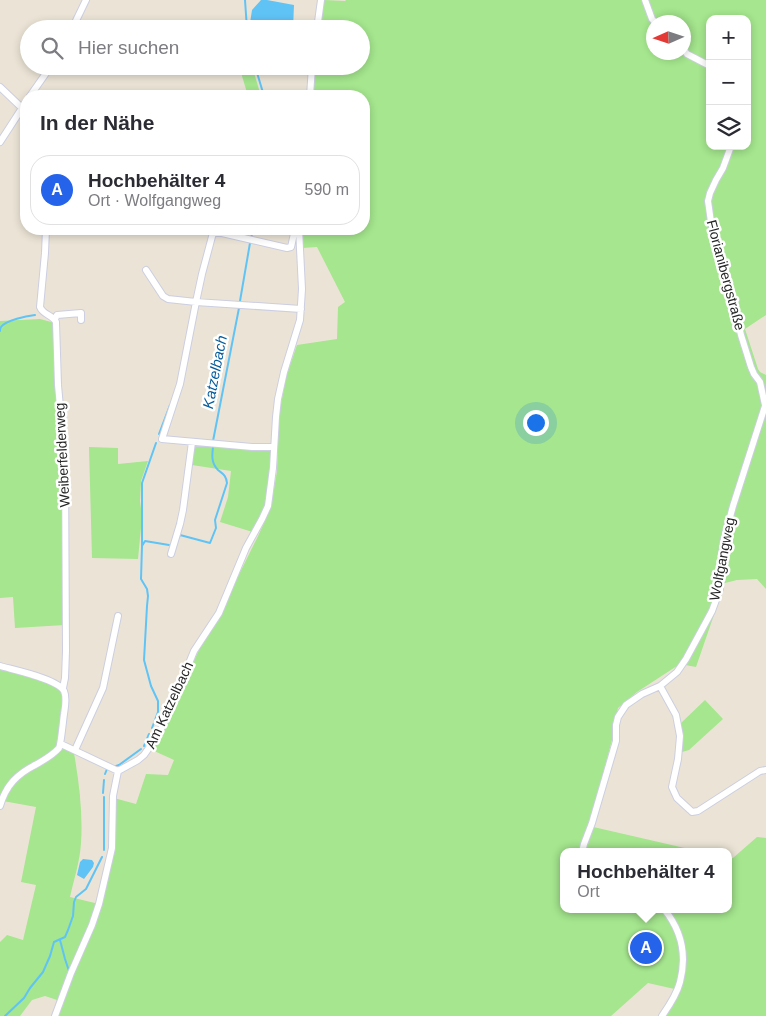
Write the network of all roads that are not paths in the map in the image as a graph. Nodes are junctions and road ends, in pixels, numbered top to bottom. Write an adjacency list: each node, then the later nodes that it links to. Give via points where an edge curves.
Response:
1 (86, 0): 5 (street)
2 (321, 0): 6 (street)
3 (645, 0): 4 (street)
4 (651, 15)
5 (76, 20)
6 (318, 20)
7 (691, 56): 8 (street)
8 (706, 64)
9 (45, 75): 12 (street)
10 (311, 75): 13 (street)
11 (0, 87): 14 (street)
12 (34, 90)
13 (310, 90)
14 (20, 106)
15 (20, 111): 16 (street)
16 (0, 142)
17 (730, 150): 28 (street, Florianibergstraße, via 710,193 710,222 750,367)
18 (46, 235): 26 (street, via 40,307)
19 (213, 235): 24 (street, Am Katzelbach)
20 (230, 235): 21 (street, Am Katzelbach, via 290,248)
21 (295, 235)
22 (298, 235): 25 (street, Am Katzelbach)
23 (146, 270): 24 (street, via 168,299)
24 (196, 302): 25 (street); 30 (street, Am Katzelbach, via 180,384 162,439)
25 (301, 309): 31 (street, Am Katzelbach, via 281,382)
26 (54, 319): 27 (street, via 57,315 81,313); 36 (street, Weiberfelderweg, via 65,462 66,651)
27 (81, 320)
28 (763, 383): 29 (street, Florianibergstraße)
29 (765, 404): 35 (street, Wolfgangweg, via 723,543 722,577 712,611 677,672)
30 (192, 442): 31 (street, Am Katzelbach); 32 (street, via 182,518)
31 (274, 447): 40 (street, Am Katzelbach, via 268,506 243,554 221,608 194,651 162,727 151,745 138,760)
32 (171, 554)
33 (118, 616): 38 (street, via 103,688)
34 (0, 666): 36 (street, via 54,682)
35 (660, 686): 39 (street, via 676,715 680,736 672,787 677,798 692,812); 42 (street, Wolfgangweg, via 630,702 618,717 616,742)
36 (63, 688): 37 (street, Weiberfelderweg, via 66,703)
37 (61, 744): 38 (street); 41 (street, via 49,757 17,776 9,785)
38 (75, 750): 40 (street)
39 (766, 770)
40 (118, 771): 44 (street, via 113,796 112,848 99,904)
41 (0, 806)
42 (583, 848)
43 (667, 913): 45 (street, via 682,942 683,966 680,983)
44 (55, 1016)
45 (662, 1016)

